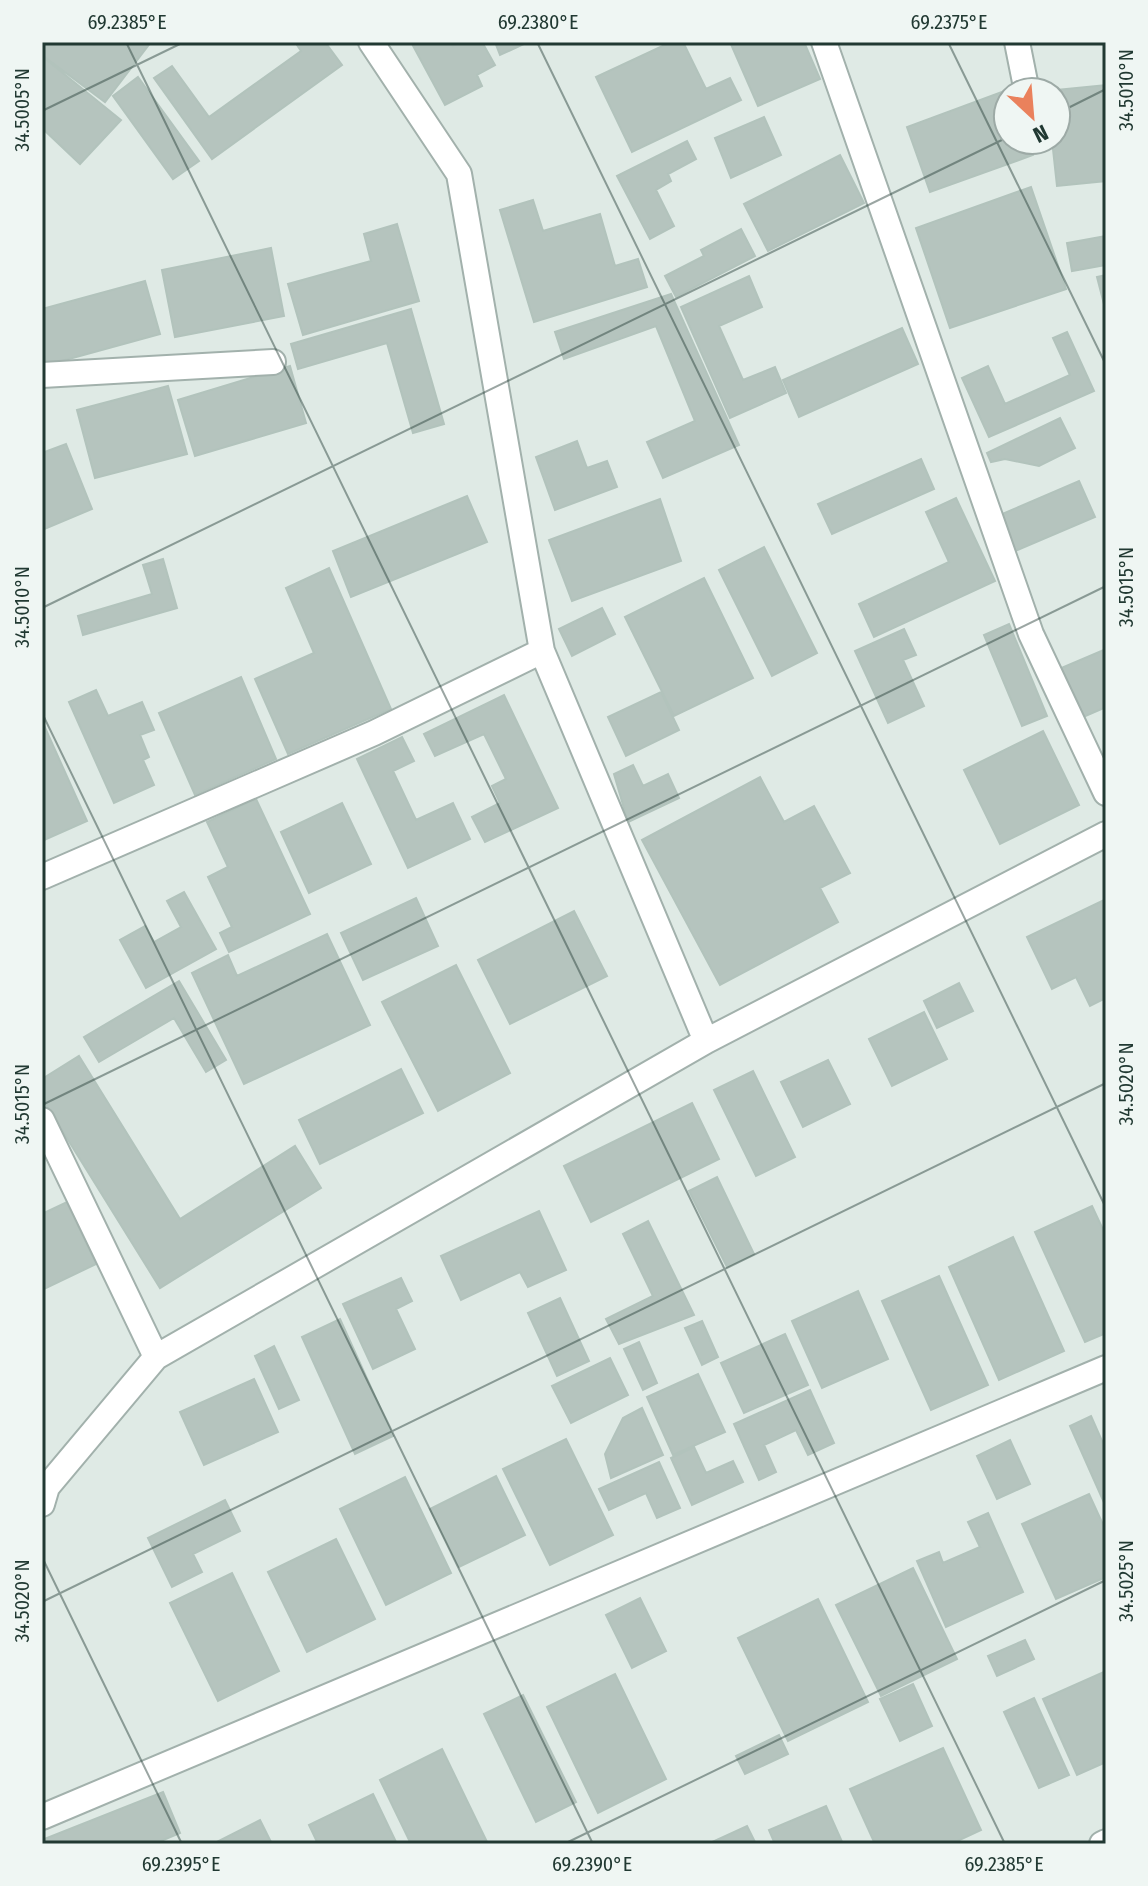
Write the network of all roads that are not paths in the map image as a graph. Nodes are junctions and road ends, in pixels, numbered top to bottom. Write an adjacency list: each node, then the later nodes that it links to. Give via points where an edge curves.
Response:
1 (371, 42): 7 (street, via 459,174)
2 (824, 42): 8 (street, via 1031,634)
3 (1017, 42): 4 (street)
4 (1024, 76)
5 (273, 362): 6 (street)
6 (42, 375)
7 (542, 651): 10 (street, via 374,733); 11 (street)
8 (1106, 793)
9 (1106, 834): 11 (street)
10 (42, 877)
11 (706, 1041): 13 (street)
12 (42, 1120): 13 (street)
13 (156, 1357): 15 (street)
14 (1106, 1368): 16 (street)
15 (44, 1492)
16 (42, 1817)

